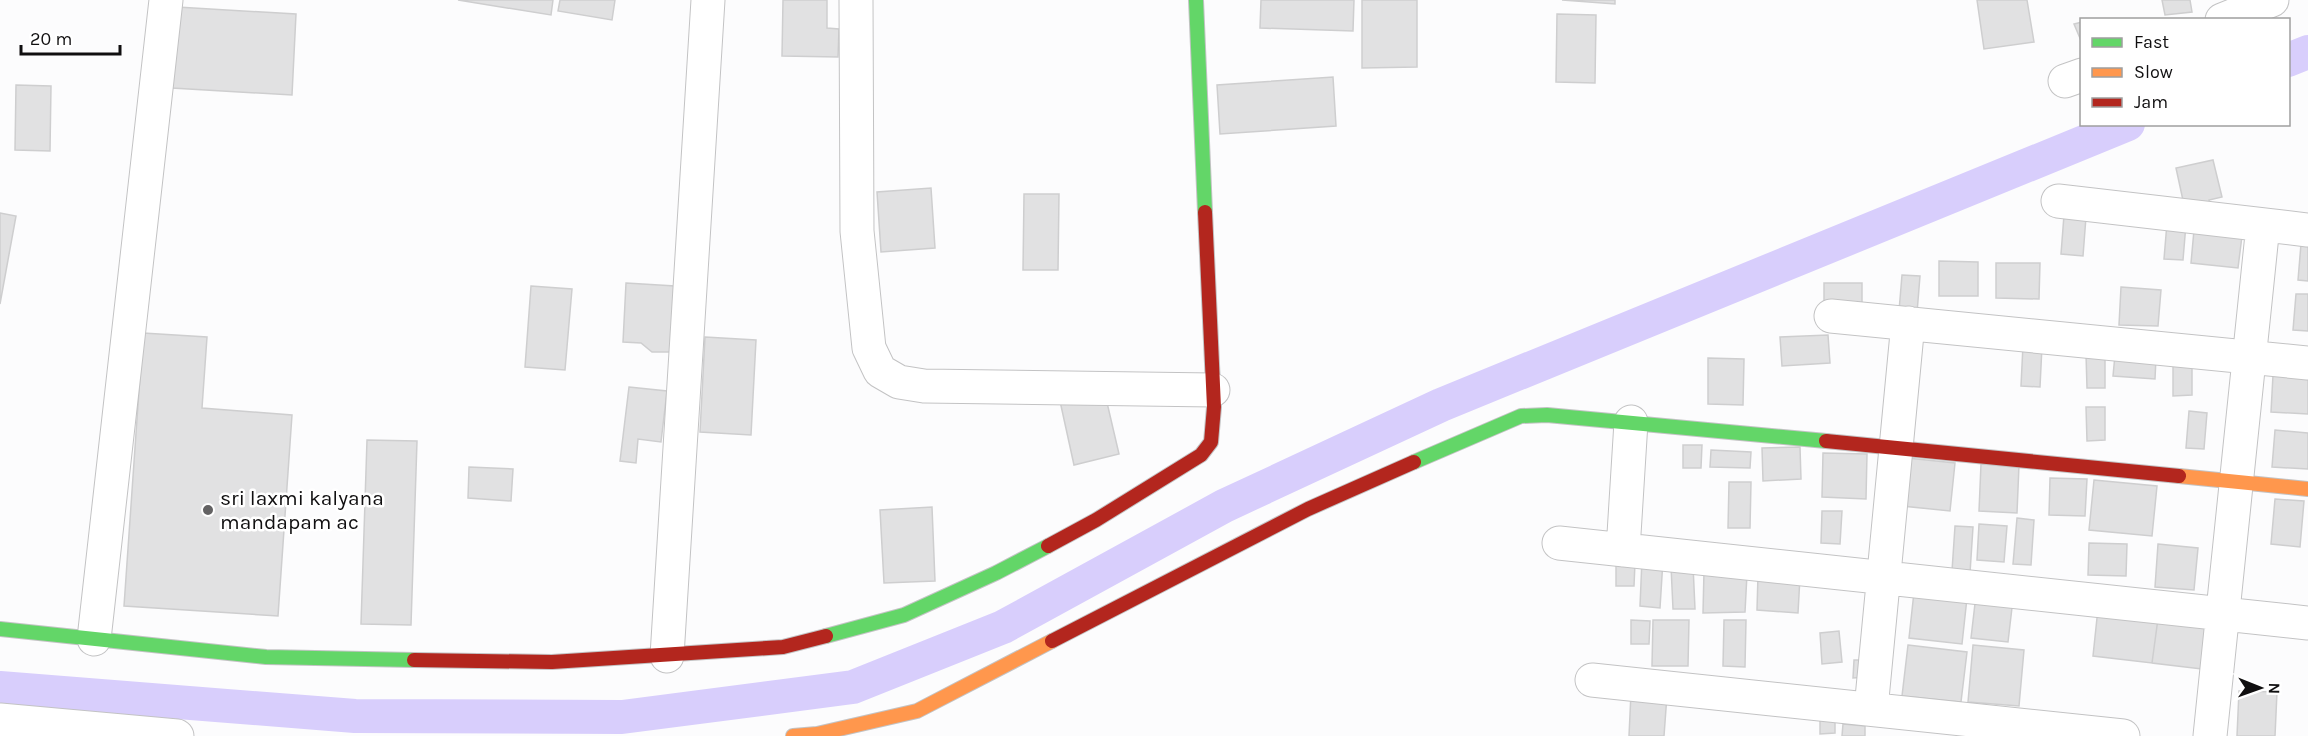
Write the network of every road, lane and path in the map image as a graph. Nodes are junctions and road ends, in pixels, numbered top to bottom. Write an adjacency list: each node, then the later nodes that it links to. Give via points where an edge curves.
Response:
1 (165, 0): 25 (street)
2 (708, 0): 26 (street)
3 (856, 0): 14 (street, via 857,231 869,348 880,371 899,382 924,386)
4 (1196, 0): 14 (street)
5 (2272, 0): 6 (street)
6 (2227, 18)
7 (2058, 201): 8 (street)
8 (2264, 225): 9 (street); 12 (street)
9 (2308, 230)
10 (1831, 316): 11 (street)
11 (1908, 323): 12 (street); 16 (street)
12 (2250, 357): 13 (street); 17 (street)
13 (2308, 363)
14 (1213, 390): 26 (street, via 1211,442 1201,455 1096,520 996,573 904,615 783,647)
15 (1631, 422): 16 (street); 20 (street); 32 (street, via 1547,415 1521,416 1498,424 1308,510 917,711)
16 (1896, 448): 17 (street); 21 (street)
17 (2236, 482): 18 (street); 22 (street)
18 (2308, 489)
19 (1559, 543): 20 (street)
20 (1623, 550): 21 (street)
21 (1884, 578): 22 (street); 28 (street)
22 (2223, 614): 23 (street); 34 (street)
23 (2308, 623)
24 (0, 630): 25 (street)
25 (94, 639): 26 (street, via 266,657 552,662)
26 (668, 656)
27 (1592, 680): 28 (street)
28 (1871, 709): 30 (street)
29 (0, 720): 31 (street)
30 (1904, 724): 33 (street)
31 (177, 736)
32 (793, 736)
33 (2123, 736)
34 (2210, 736)

